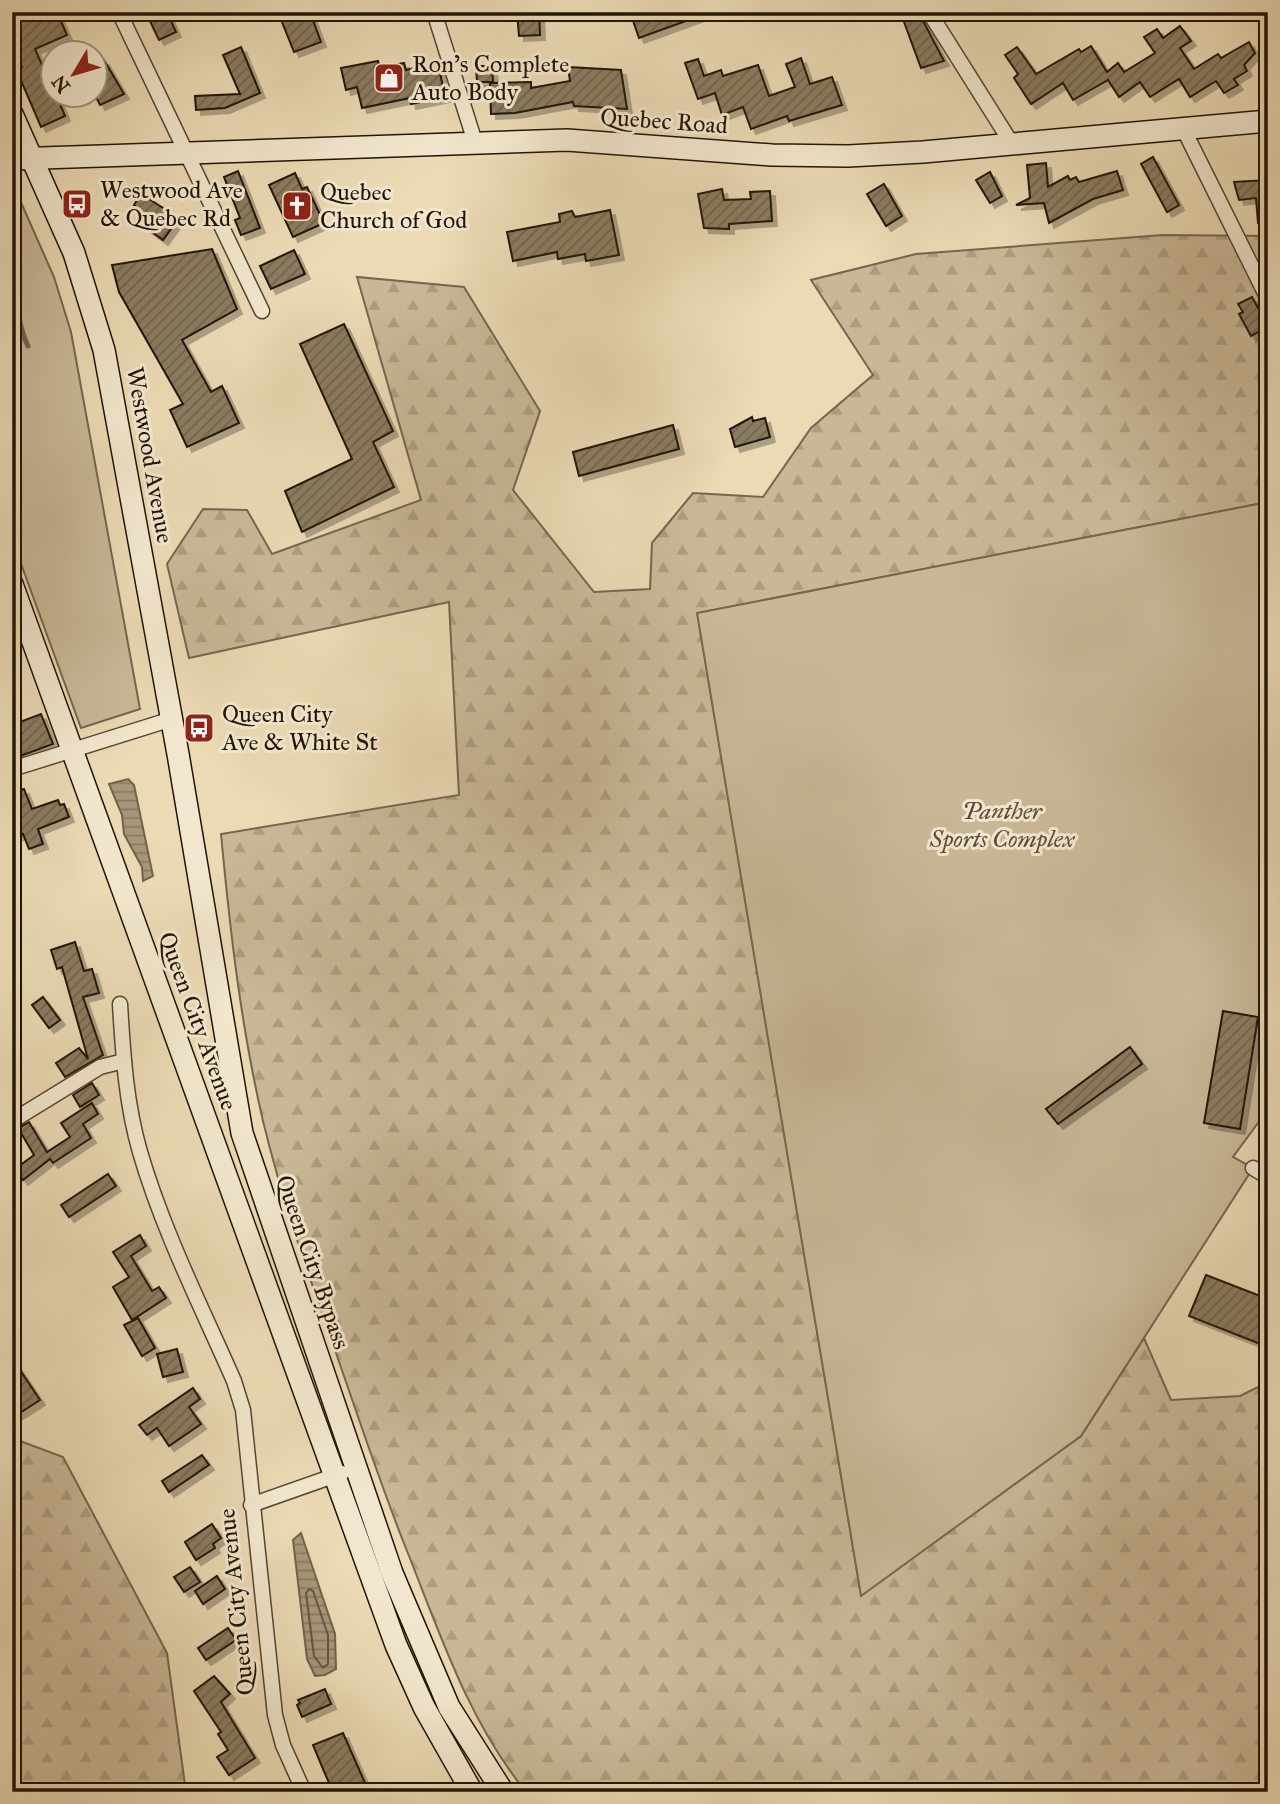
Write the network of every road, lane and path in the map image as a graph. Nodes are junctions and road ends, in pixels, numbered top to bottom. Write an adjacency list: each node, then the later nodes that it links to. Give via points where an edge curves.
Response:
1 (119, 12): 9 (street)
2 (434, 12): 7 (street)
3 (929, 12): 8 (street)
4 (12, 114): 10 (main road, Westwood Avenue)
5 (1268, 121): 6 (main road, Quebec Road)
6 (1182, 126): 8 (main road, Quebec Road); 11 (street)
7 (475, 142): 8 (main road, Quebec Road, via 567,140 835,156); 9 (main road, Quebec Road)
8 (1012, 144)
9 (186, 153): 10 (main road, Quebec Road); 12 (street)
10 (23, 158): 14 (main road, Westwood Avenue, via 74,253 104,350)
11 (1268, 299)
12 (262, 311)
13 (14, 597): 15 (main road, Queen City Avenue)
14 (172, 719): 15 (street); 22 (main road, Queen City Bypass, via 242,1133)
15 (73, 748): 16 (street); 23 (main road, Queen City Avenue)
16 (12, 769)
17 (120, 1004): 18 (street, Queen City Avenue)
18 (124, 1061): 19 (street, via 100,1067); 24 (street, Queen City Avenue, via 130,1106 153,1194 234,1381 247,1441)
19 (12, 1121)
20 (1252, 1168): 21 (street)
21 (1268, 1177)
22 (355, 1468): 23 (street); 27 (main road, Queen City Bypass, via 392,1573 449,1707)
23 (334, 1476): 24 (street); 26 (main road, via 396,1645 424,1707)
24 (251, 1505): 25 (street, Queen City Avenue, via 275,1715)
25 (304, 1792)
26 (472, 1792)
27 (503, 1792)

